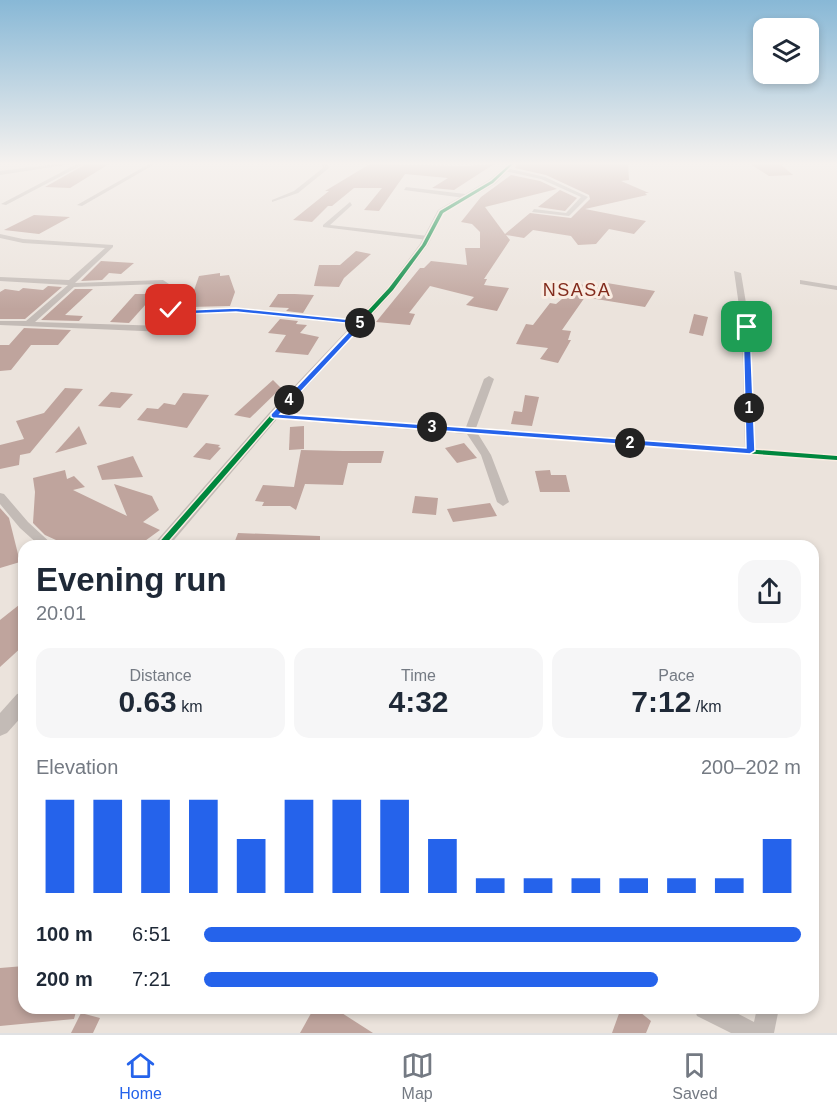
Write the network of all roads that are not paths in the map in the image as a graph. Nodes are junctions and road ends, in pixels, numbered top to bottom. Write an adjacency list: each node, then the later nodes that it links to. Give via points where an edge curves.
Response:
1 (341, 212): 6 (street, via 325,226)
2 (441, 212): 6 (street)
3 (541, 212): 4 (street, via 563,216)
4 (567, 212)
5 (0, 236): 10 (street, via 111,246)
6 (428, 238): 14 (street)
7 (737, 273): 19 (street, via 747,327)
8 (0, 279): 10 (street)
9 (803, 282): 11 (street)
10 (71, 284): 12 (street, via 160,282 165,284 171,310); 15 (street)
11 (837, 288)
12 (188, 312): 14 (street, via 236,310); 15 (street, via 179,324 166,329)
13 (0, 323): 15 (street)
14 (361, 323): 17 (street)
15 (28, 324)
16 (489, 379): 18 (street)
17 (273, 416): 18 (street); 24 (street)
18 (470, 430): 19 (street); 22 (street, via 486,455)
19 (750, 451): 20 (street)
20 (837, 458)
21 (0, 497): 23 (street)
22 (502, 502)
23 (41, 540)
24 (165, 540)
25 (18, 707): 26 (street)
26 (0, 727)
27 (717, 1014): 29 (street)
28 (767, 1014): 30 (street)
29 (754, 1033)
30 (763, 1033)

